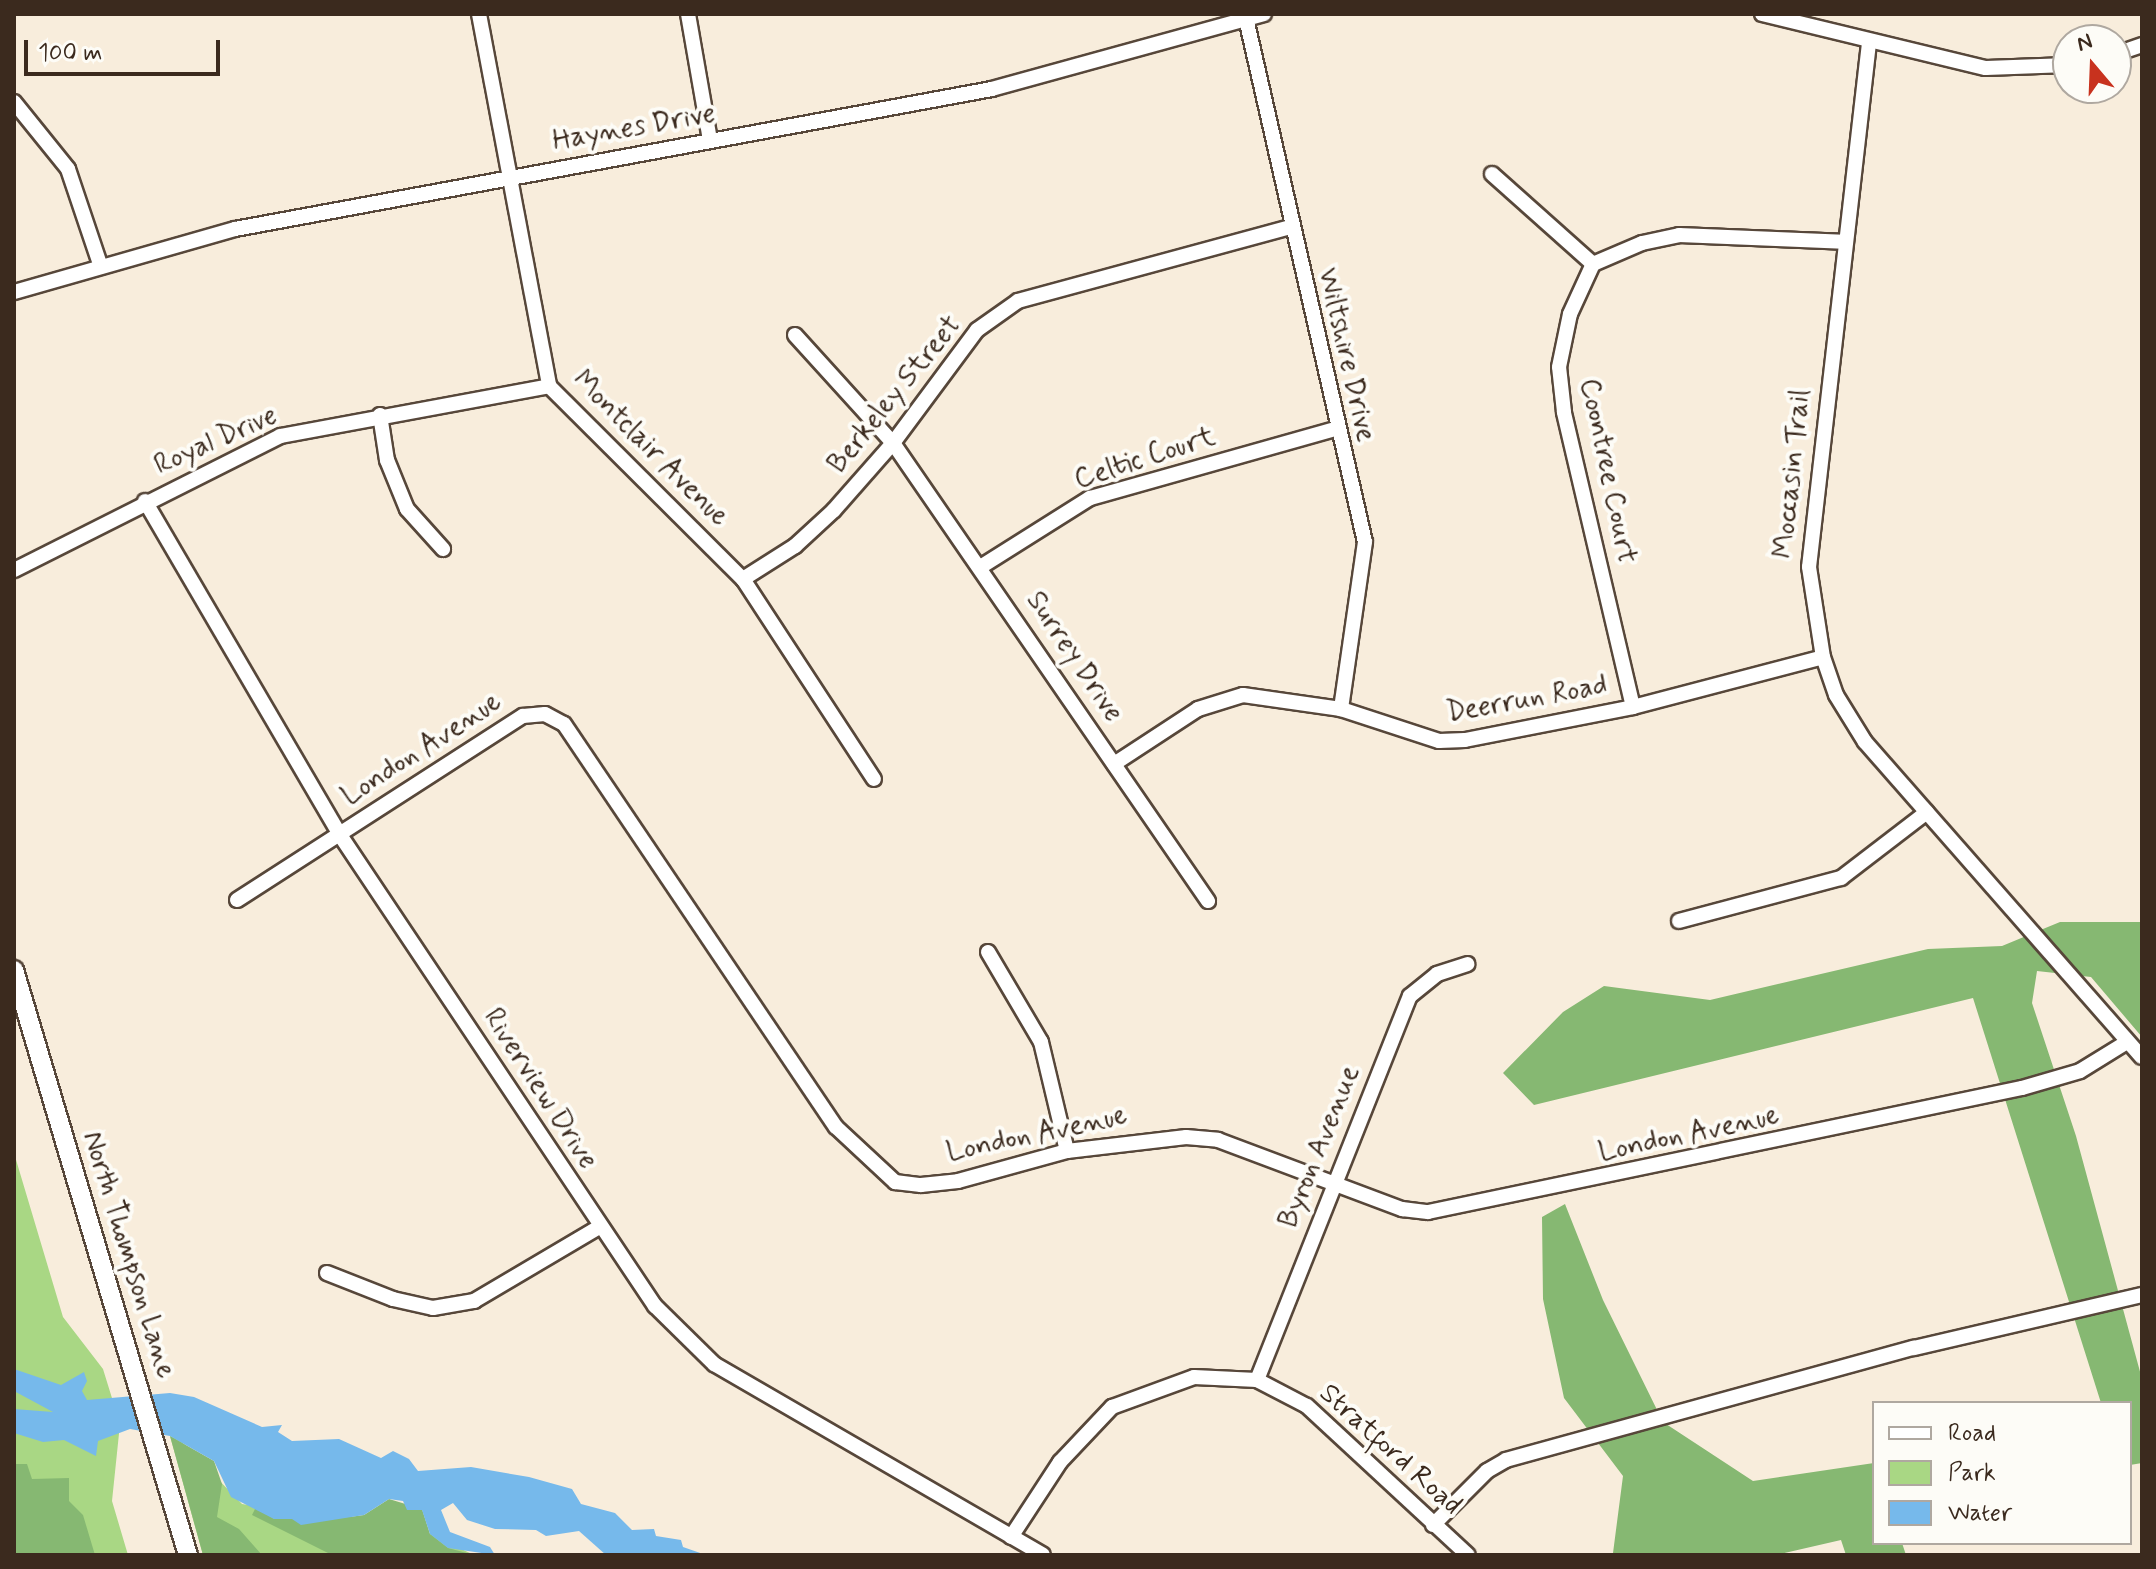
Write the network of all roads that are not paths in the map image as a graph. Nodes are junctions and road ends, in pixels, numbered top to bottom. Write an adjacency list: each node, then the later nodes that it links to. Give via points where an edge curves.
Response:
1 (479, 14): 11 (street, Montclair Avenue)
2 (688, 14): 9 (street)
3 (1264, 14): 5 (street, Haynes Drive)
4 (1762, 14): 6 (street)
5 (1245, 16): 9 (street, Haynes Drive, via 992,89); 12 (street, Wiltshire Drive)
6 (1869, 43): 7 (street, via 1986,68); 13 (street, Moccasin Trail)
7 (2052, 66)
8 (14, 102): 15 (street, via 68,169)
9 (710, 140): 11 (street, Haynes Drive)
10 (1492, 174): 14 (street)
11 (510, 177): 15 (street, Haynes Drive, via 235,229); 18 (street, Montclair Avenue)
12 (1290, 227): 20 (street, Wiltshire Drive); 21 (street, Berkeley Street, via 1018,301 977,330)
13 (1843, 242): 14 (street, via 1679,235 1642,243); 27 (street, Moccasin Trail, via 1809,567)
14 (1593, 264): 28 (street, Coontree Court, via 1570,314 1559,367 1564,412)
15 (101, 267): 16 (street, Haynes Drive)
16 (14, 292)
17 (795, 335): 21 (street, Surrey Drive)
18 (549, 386): 19 (street, Royal Drive); 26 (street, Montclair Avenue)
19 (380, 415): 22 (street, Royal Drive, via 280,436); 23 (street, via 387,460 407,509)
20 (1336, 429): 24 (street, Celtic Court, via 1090,498); 29 (street, Wiltshire Drive, via 1365,542)
21 (893, 443): 24 (street, Surrey Drive); 26 (street, Berkeley Street, via 795,546)
22 (145, 501): 25 (street, Royal Drive); 33 (street, Riverview Drive)
23 (443, 549)
24 (982, 566): 30 (street, Surrey Drive)
25 (14, 570)
26 (743, 579): 31 (street, Montclair Avenue)
27 (1823, 657): 28 (street, Deerrun Road); 32 (street, Moccasin Trail, via 1836,695 1865,742)
28 (1633, 707): 29 (street, Deerrun Road, via 1520,733 1439,741)
29 (1341, 709): 30 (street, Deerrun Road, via 1243,695 1219,700)
30 (1114, 764): 35 (street, Surrey Drive)
31 (874, 779)
32 (1927, 812): 36 (street, via 1841,878); 40 (street, Moccasin Trail)
33 (340, 835): 34 (street, London Avenue); 42 (street, London Avenue, via 523,716 545,714 564,724 836,1127 869,1163 895,1182 921,1185 958,1181); 44 (street, Riverview Drive)
34 (237, 900)
35 (1208, 901)
36 (1679, 921)
37 (988, 952): 42 (street, via 1041,1042)
38 (1467, 964): 43 (street, Byron Avenue, via 1437,974 1410,996)
39 (14, 970): 50 (main road, North Thompson Lane)
40 (2127, 1042): 41 (street, Moccasin Trail); 43 (street, London Avenue, via 2080,1071 2008,1092 1428,1212 1402,1209)
41 (2142, 1057)
42 (1067, 1151): 43 (street, London Avenue, via 1142,1139 1218,1140)
43 (1331, 1185): 47 (street, Byron Avenue)
44 (599, 1227): 45 (street, via 474,1301 433,1308); 49 (street, Riverview Drive, via 655,1306 714,1364)
45 (327, 1273)
46 (2142, 1295): 48 (street, via 1914,1348 1506,1460 1487,1471)
47 (1257, 1380): 48 (street, Stratford Road, via 1307,1406); 49 (street, Stratford Road, via 1194,1377 1112,1407 1060,1462)
48 (1433, 1525): 52 (street, Stratford Road)
49 (1011, 1537): 51 (street, Riverview Drive)
50 (186, 1547)
51 (1043, 1555)
52 (1468, 1555)

